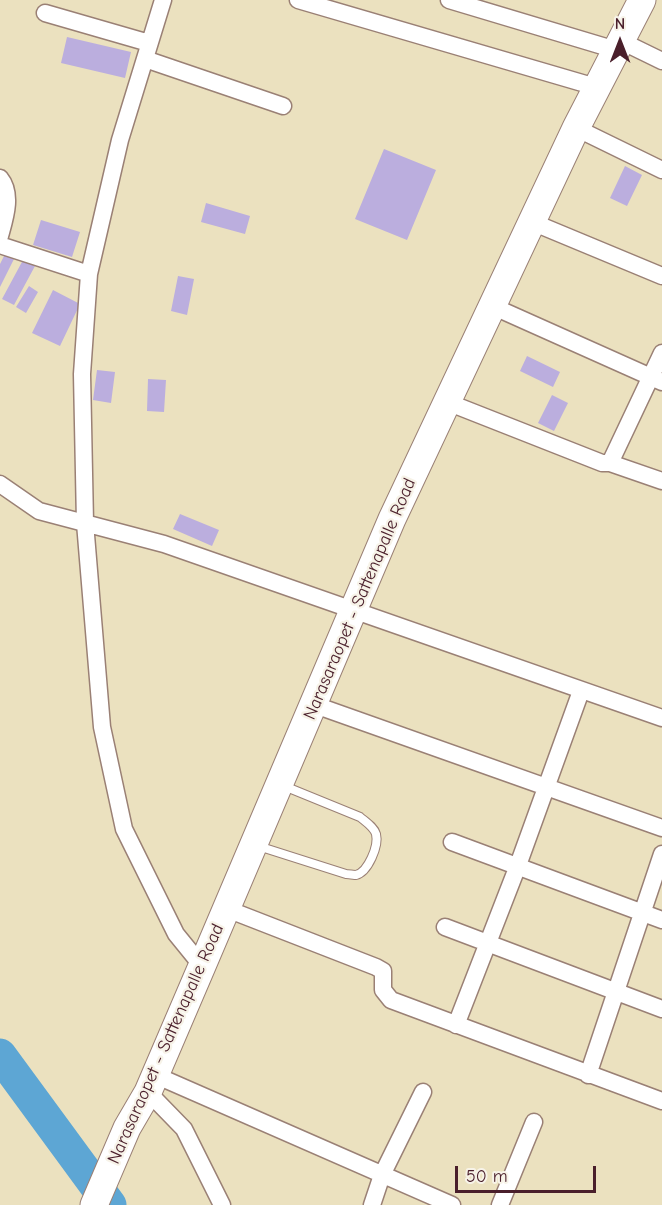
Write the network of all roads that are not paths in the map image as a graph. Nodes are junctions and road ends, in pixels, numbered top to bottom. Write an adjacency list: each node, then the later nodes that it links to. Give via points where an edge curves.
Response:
1 (163, 0): 6 (street)
2 (298, 0): 10 (street)
3 (449, 0): 7 (street)
4 (642, 0): 7 (main road, Narasaraopet - Sattenapalle Road)
5 (45, 13): 6 (street)
6 (149, 43): 8 (street)
7 (618, 46): 9 (street); 10 (main road, Narasaraopet - Sattenapalle Road)
8 (145, 59): 11 (street); 18 (street, via 120,140)
9 (662, 61)
10 (596, 87): 12 (main road, Narasaraopet - Sattenapalle Road)
11 (283, 106)
12 (576, 128): 13 (street); 15 (main road, Narasaraopet - Sattenapalle Road)
13 (662, 170)
14 (0, 178): 16 (street, via 7,208)
15 (532, 222): 19 (street); 20 (main road, Narasaraopet - Sattenapalle Road)
16 (0, 236)
17 (0, 245): 18 (street)
18 (89, 274): 27 (street, via 82,374)
19 (662, 276)
20 (492, 306): 22 (street); 23 (main road, Narasaraopet - Sattenapalle Road)
21 (662, 353): 22 (street)
22 (656, 379): 24 (street)
23 (447, 402): 24 (street); 28 (main road, Narasaraopet - Sattenapalle Road)
24 (610, 463): 25 (street)
25 (662, 481)
26 (0, 484): 27 (street, via 39,511)
27 (85, 523): 28 (street, via 164,544); 44 (street, via 102,727 124,829 176,934)
28 (354, 610): 29 (street); 30 (main road, Narasaraopet - Sattenapalle Road)
29 (581, 691): 31 (street); 33 (street)
30 (315, 705): 32 (main road, Narasaraopet - Sattenapalle Road); 33 (street)
31 (662, 718)
32 (280, 784): 36 (main road, Narasaraopet - Sattenapalle Road); 36 (lane, via 360,817 376,834 376,847 363,871 356,875)
33 (546, 787): 34 (street); 38 (street)
34 (662, 828)
35 (452, 842): 38 (street)
36 (255, 845): 39 (main road, Narasaraopet - Sattenapalle Road)
37 (662, 854): 40 (street)
38 (517, 868): 40 (street); 43 (street)
39 (227, 909): 44 (main road, Narasaraopet - Sattenapalle Road); 47 (street, via 376,967 383,971 383,990 391,1000)
40 (642, 913): 41 (street); 45 (street)
41 (662, 920)
42 (445, 927): 43 (street)
43 (488, 943): 45 (street); 47 (street)
44 (202, 966): 49 (main road, Narasaraopet - Sattenapalle Road)
45 (616, 992): 46 (street); 48 (street)
46 (662, 1009)
47 (456, 1025): 48 (street)
48 (588, 1075): 51 (street)
49 (151, 1083): 53 (street); 54 (main road, Narasaraopet - Sattenapalle Road); 55 (street, via 184,1129)
50 (423, 1092): 53 (street)
51 (662, 1101)
52 (534, 1122): 58 (street)
53 (382, 1175): 56 (street); 57 (street)
54 (94, 1205)
55 (222, 1205)
56 (372, 1205)
57 (452, 1205)
58 (500, 1205)

